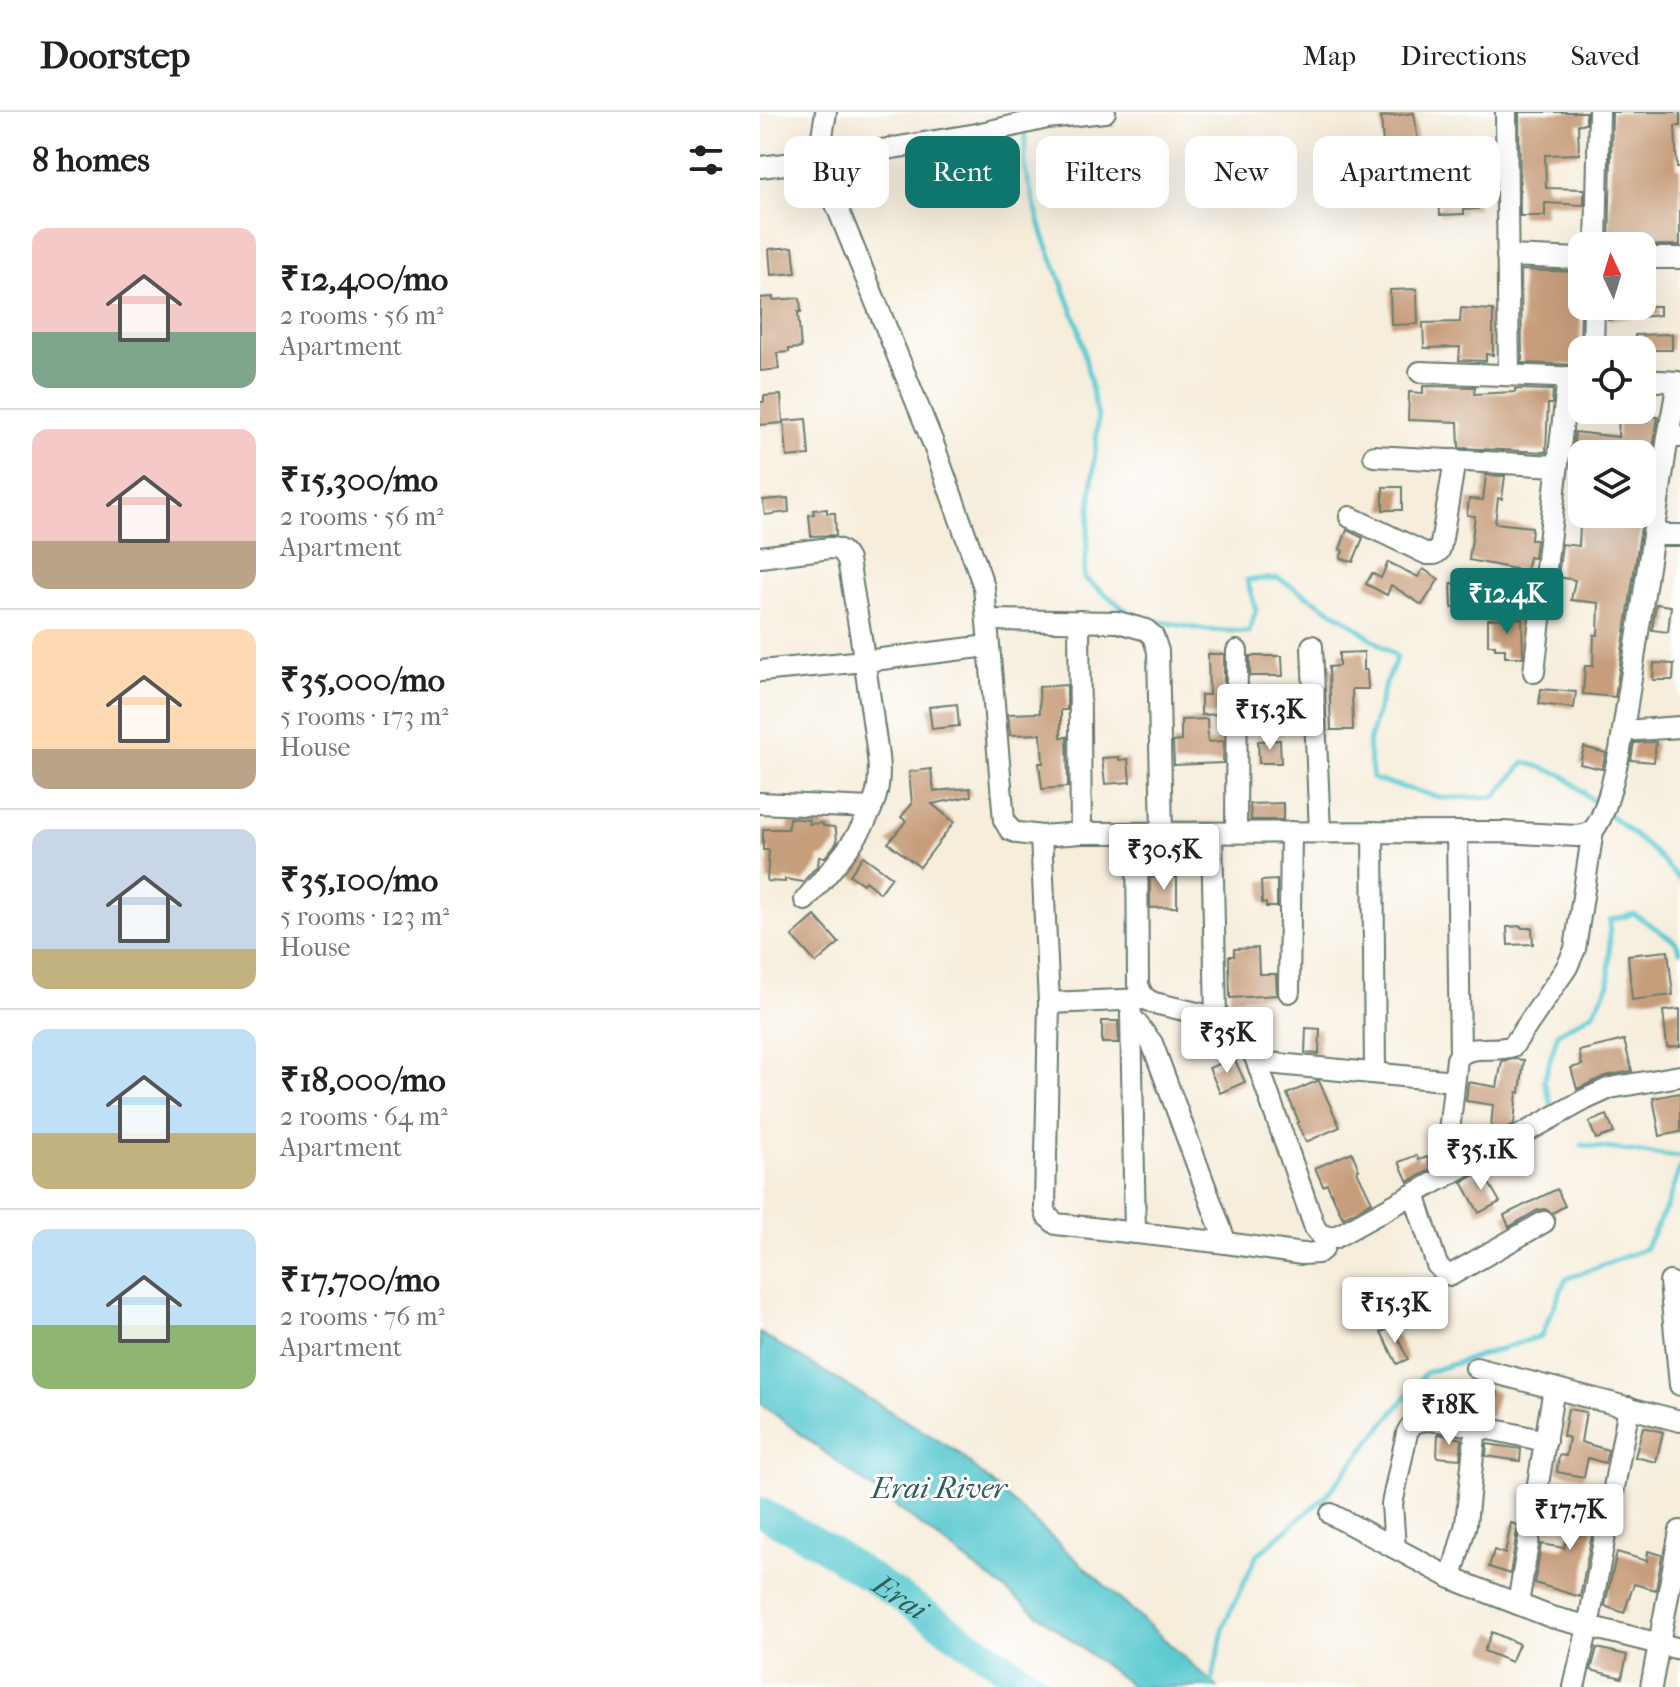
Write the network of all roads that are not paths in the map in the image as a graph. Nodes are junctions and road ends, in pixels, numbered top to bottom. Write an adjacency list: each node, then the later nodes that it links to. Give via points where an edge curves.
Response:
1 (826, 112): 5 (street)
2 (1105, 112): 6 (street)
3 (1506, 112): 11 (street)
4 (1599, 112): 10 (street)
5 (822, 136)
6 (889, 148)
7 (784, 164): 8 (street)
8 (760, 167)
9 (838, 208): 29 (street, via 933,443 984,587)
10 (1596, 232)
11 (1507, 256): 12 (street); 16 (street)
12 (1568, 258)
13 (1656, 258): 14 (street)
14 (1680, 258)
15 (1420, 372): 16 (street)
16 (1509, 375): 17 (street)
17 (1568, 378)
18 (1656, 380): 19 (street)
19 (1679, 380): 21 (street)
20 (1568, 412): 24 (street)
21 (1674, 437): 26 (street)
22 (1374, 456): 23 (street)
23 (1455, 460): 24 (street); 25 (street, via 1435,554)
24 (1557, 466): 36 (street)
25 (1350, 517)
26 (1653, 535): 27 (street); 38 (street)
27 (1680, 535)
28 (760, 557): 34 (street, via 830,548 845,553)
29 (987, 620): 30 (street); 31 (street)
30 (1079, 621): 47 (street); 49 (street, via 1130,625 1146,630 1156,642)
31 (988, 646): 34 (street); 51 (street, via 1004,820 1014,832)
32 (1312, 646): 44 (street)
33 (1237, 651): 42 (street)
34 (865, 661): 35 (street); 40 (street, via 880,773)
35 (760, 671)
36 (1534, 672)
37 (1680, 727): 38 (street)
38 (1623, 731): 41 (street)
39 (760, 803): 40 (street)
40 (871, 808): 52 (street, via 843,855)
41 (1595, 828): 46 (street, via 1577,836); 57 (street, via 1575,949 1567,967 1513,1046)
42 (1236, 832): 43 (street); 50 (street)
43 (1291, 832): 44 (street); 53 (street)
44 (1320, 832): 45 (street)
45 (1373, 832): 46 (street); 59 (street)
46 (1457, 832): 57 (street)
47 (1081, 833): 48 (street); 51 (street)
48 (1137, 833): 49 (street); 55 (street)
49 (1162, 833): 50 (street)
50 (1212, 833): 56 (street)
51 (1041, 836): 54 (street)
52 (805, 900)
53 (1289, 992)
54 (1049, 1003): 55 (street); 65 (street, via 1047,1216 1056,1224)
55 (1136, 1005): 56 (street, via 1154,1003); 65 (street); 67 (street)
56 (1216, 1017): 58 (street, via 1243,1032)
57 (1460, 1054): 61 (street)
58 (1257, 1062): 59 (street); 66 (street, via 1315,1228)
59 (1375, 1073): 61 (street)
60 (1680, 1076): 62 (street, via 1610,1088)
61 (1454, 1081): 62 (street)
62 (1444, 1178): 63 (street)
63 (1414, 1194): 64 (street, via 1437,1265 1446,1274); 66 (street)
64 (1544, 1222)
65 (1135, 1233): 67 (street)
66 (1327, 1238): 67 (street, via 1323,1249 1308,1254)
67 (1226, 1243)
68 (1670, 1282): 70 (street)
69 (1476, 1368): 71 (street)
70 (1680, 1385)
71 (1554, 1388): 72 (street); 75 (street)
72 (1629, 1407): 73 (street); 81 (street)
73 (1680, 1421)
74 (1476, 1426): 75 (street); 78 (street, via 1428,1420 1411,1425 1392,1504); 79 (street, via 1466,1524)
75 (1546, 1441): 80 (street)
76 (1331, 1514): 78 (street)
77 (1680, 1531): 82 (street)
78 (1395, 1548): 79 (street)
79 (1451, 1578): 80 (street)
80 (1518, 1604): 81 (street)
81 (1588, 1627): 82 (street); 83 (street)
82 (1670, 1647): 84 (street)
83 (1574, 1687)
84 (1651, 1687)

